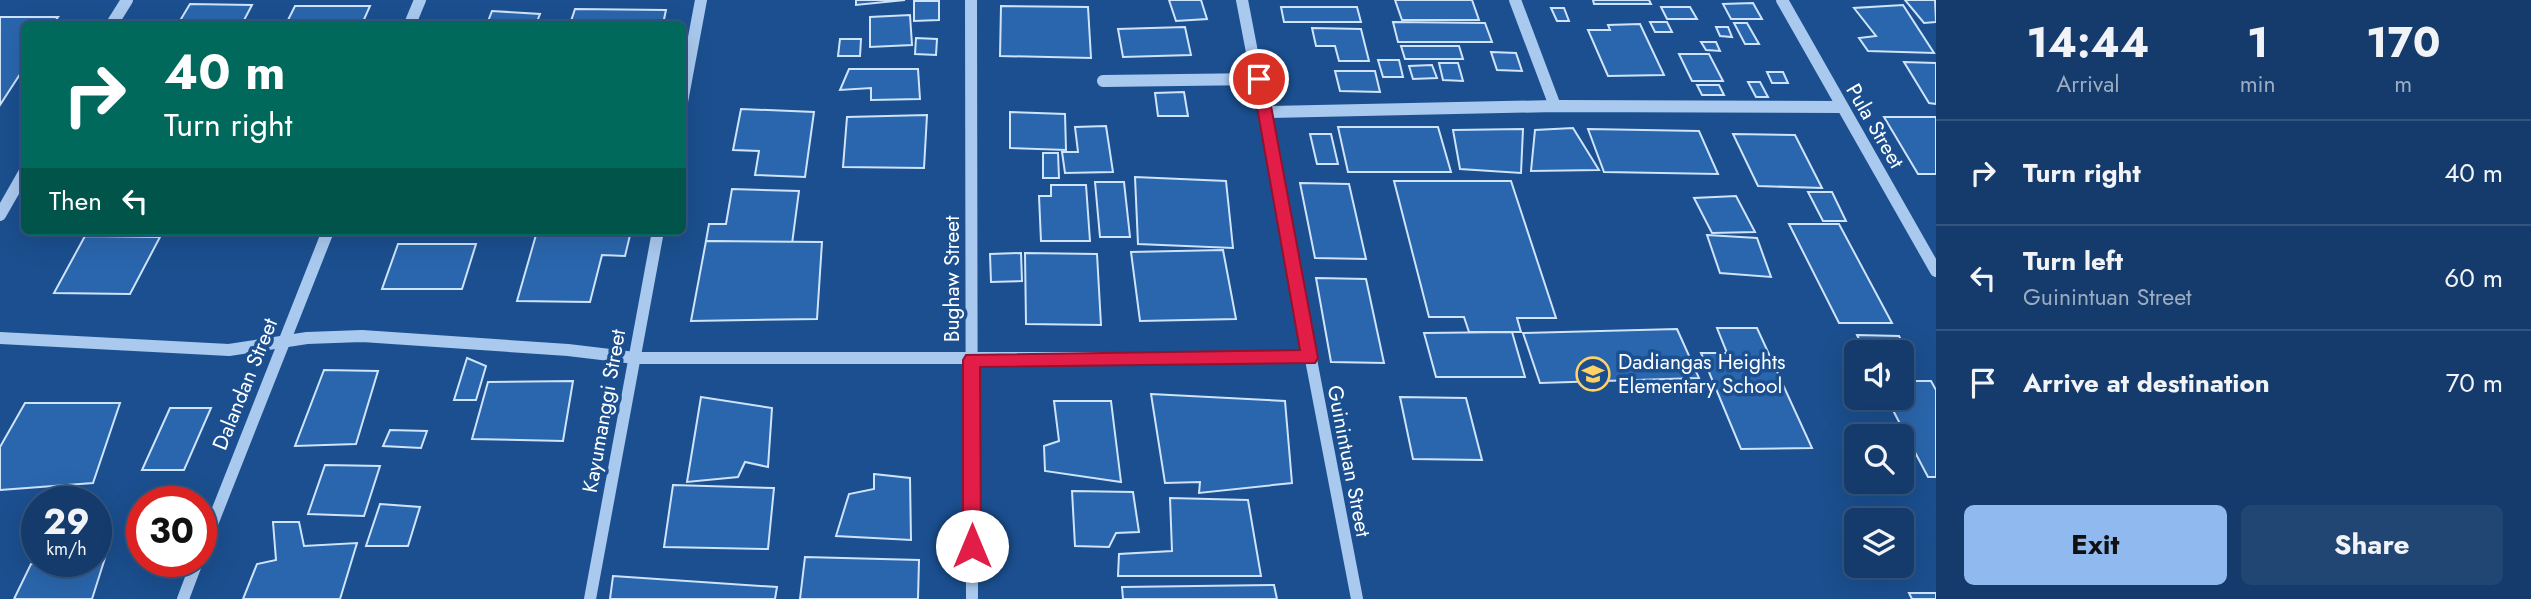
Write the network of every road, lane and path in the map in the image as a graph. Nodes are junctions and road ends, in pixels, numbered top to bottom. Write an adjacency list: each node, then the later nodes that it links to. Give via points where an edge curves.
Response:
1 (127, 0): 8 (street)
2 (419, 0): 9 (street)
3 (702, 0): 12 (street)
4 (971, 0): 25 (street, Bughaw Street)
5 (1242, 0): 10 (street, Guinintuan Street)
6 (1516, 0): 13 (street)
7 (1782, 0): 14 (street, Pula Street)
8 (114, 21)
9 (411, 21)
10 (1259, 79): 11 (lane); 15 (street, Guinintuan Street)
11 (1103, 80)
12 (686, 82)
13 (1555, 106): 14 (street); 15 (street)
14 (1842, 107): 20 (street, Pula Street)
15 (1266, 112): 24 (street, Guinintuan Street)
16 (21, 178): 17 (street)
17 (0, 215)
18 (326, 235): 22 (street, Dalandan Street)
19 (657, 235): 23 (street, Kayumanggi Street)
20 (1936, 271)
21 (0, 338): 22 (street, via 229,350)
22 (285, 341): 23 (street, via 362,336); 26 (street, Dalandan Street)
23 (635, 358): 25 (street); 29 (street, Kayumanggi Street)
24 (1309, 358): 25 (street); 31 (street, Guinintuan Street)
25 (971, 360): 30 (street, Bughaw Street)
26 (217, 512)
27 (191, 577): 28 (street)
28 (183, 599)
29 (590, 599)
30 (972, 599)
31 (1357, 599)

